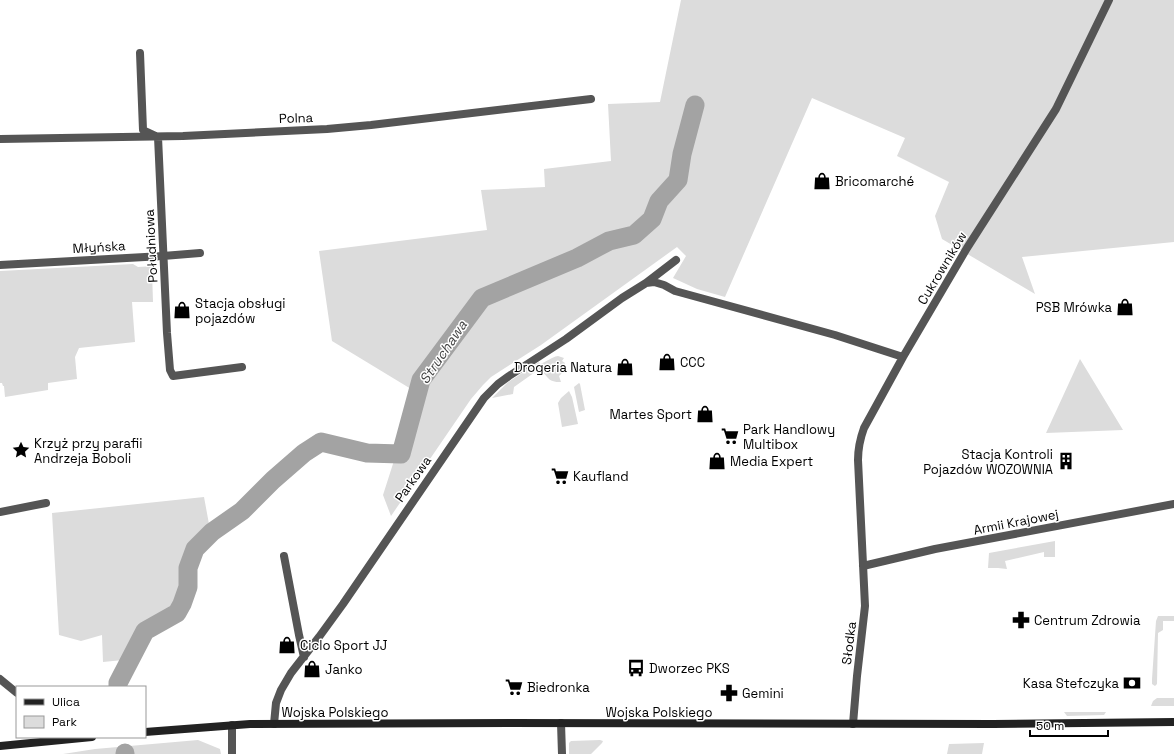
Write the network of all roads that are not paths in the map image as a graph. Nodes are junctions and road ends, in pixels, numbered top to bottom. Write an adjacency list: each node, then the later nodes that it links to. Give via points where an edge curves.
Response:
1 (1109, 0): 11 (street, Cukrowników, via 1056,109 967,248)
2 (140, 53): 4 (street, via 143,130)
3 (591, 100): 4 (street, Polna, via 349,127)
4 (158, 137): 5 (street, Polna); 7 (street, Południowa)
5 (0, 139)
6 (200, 253): 7 (street, Młyńska)
7 (163, 256): 9 (street, Młyńska); 12 (street, Południowa, via 170,370 173,376)
8 (676, 260): 10 (street, Parkowa)
9 (0, 265)
10 (646, 283): 11 (street, via 654,282 675,291 835,335); 18 (street, Parkowa, via 503,380 484,398)
11 (903, 357): 17 (street, Cukrowników, via 864,428 859,444)
12 (242, 367)
13 (46, 503): 15 (street)
14 (1174, 504): 17 (street, Armii Krajowej, via 935,549)
15 (0, 512)
16 (284, 556): 18 (street)
17 (863, 566): 24 (street, Słodka, via 865,606)
18 (304, 657): 23 (street, Parkowa, via 279,694)
19 (0, 679): 20 (street)
20 (16, 691)
21 (1174, 722): 24 (street, Wojska Polskiego)
22 (562, 723): 23 (street, Wojska Polskiego); 24 (street, Wojska Polskiego); 31 (street)
23 (274, 724): 25 (street, Wojska Polskiego)
24 (853, 724)
25 (232, 725): 26 (street, Wojska Polskiego); 30 (street)
26 (146, 732)
27 (74, 738): 28 (street)
28 (57, 739): 29 (street)
29 (0, 746)
30 (232, 754)
31 (562, 754)

